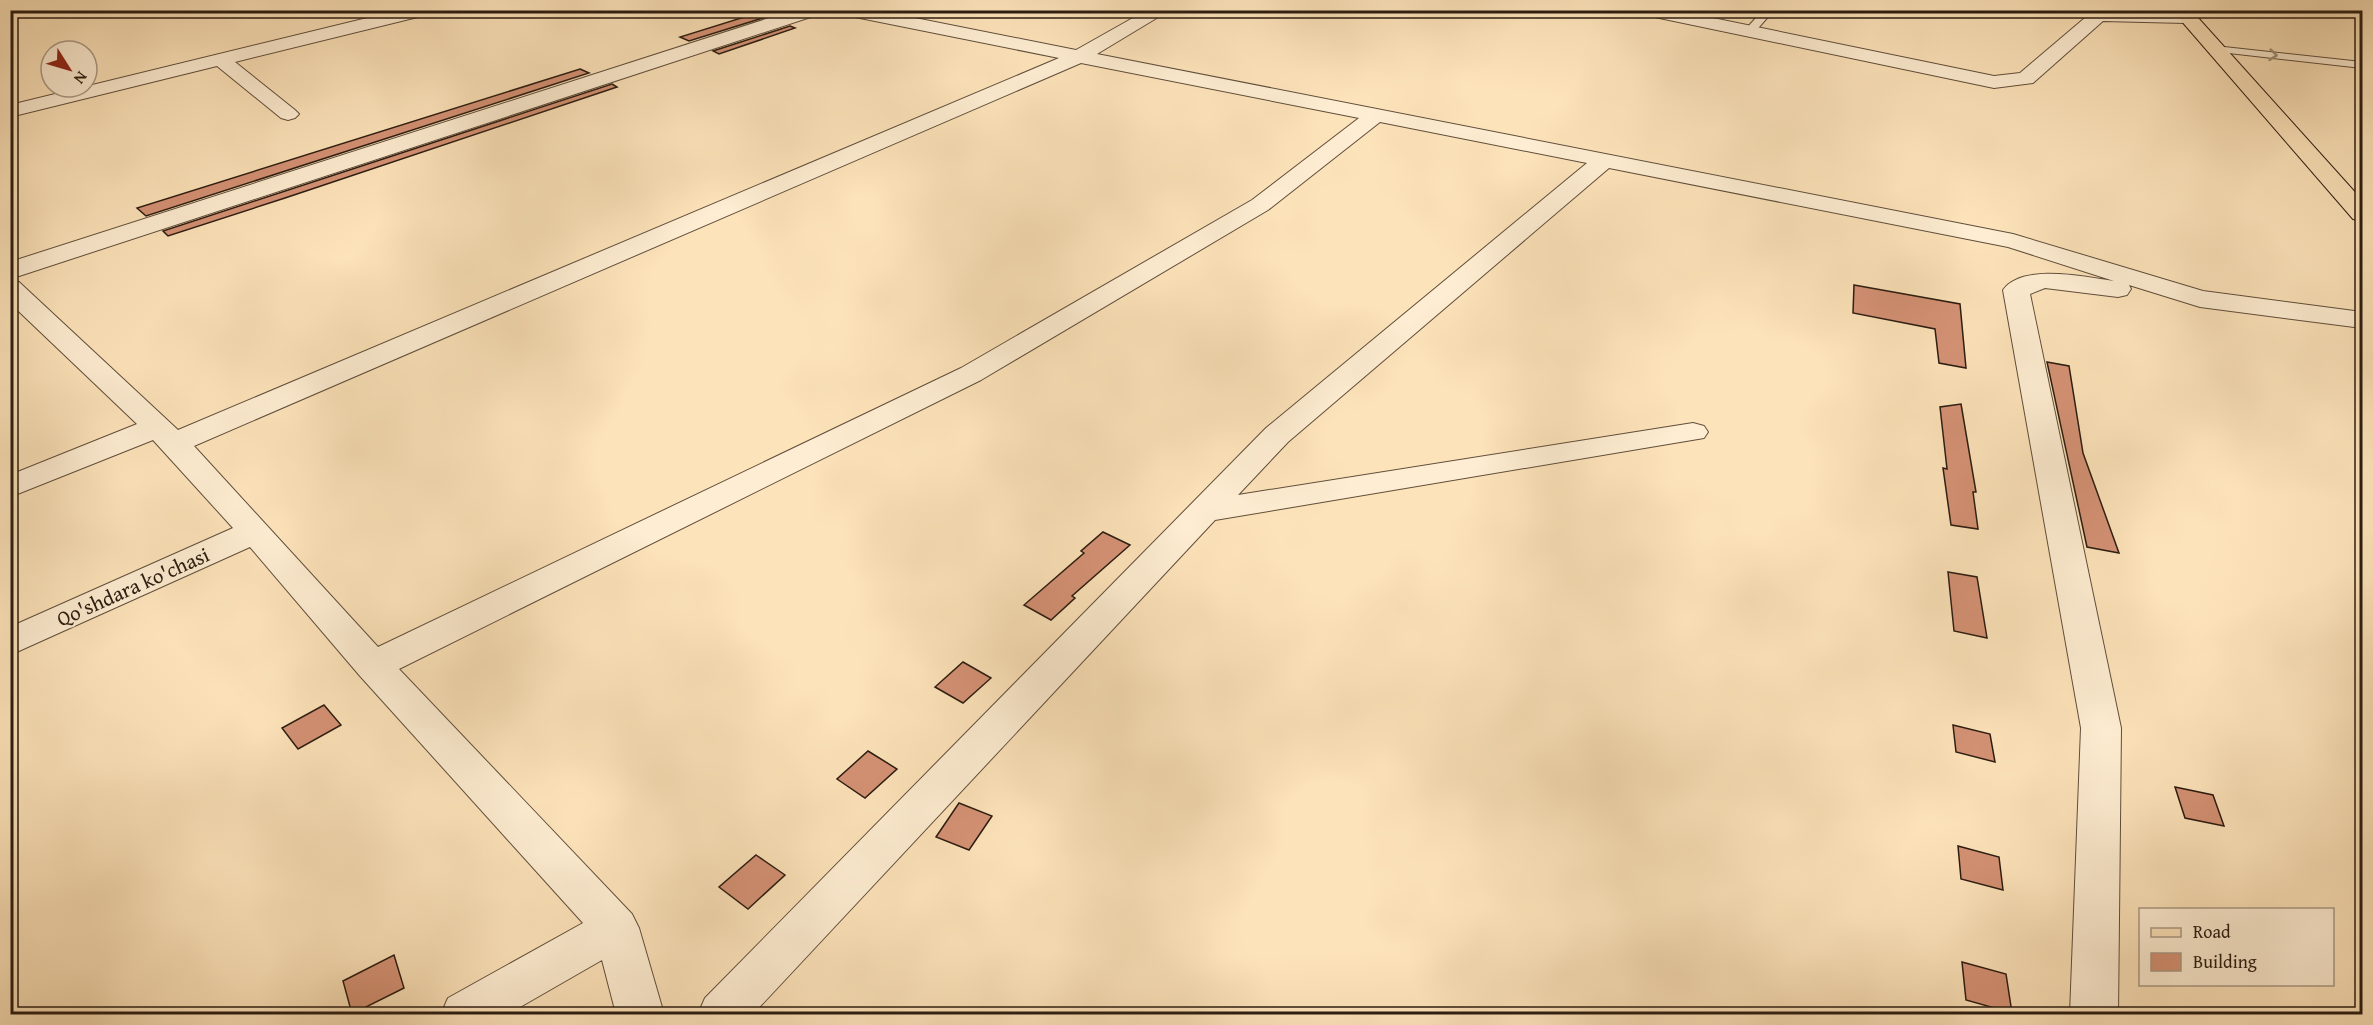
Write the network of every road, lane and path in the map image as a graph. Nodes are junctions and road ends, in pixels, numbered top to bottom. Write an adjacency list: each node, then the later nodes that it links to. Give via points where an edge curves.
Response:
1 (424, 10): 11 (street)
2 (814, 10): 18 (street)
3 (845, 10): 10 (street)
4 (1161, 10): 10 (street)
5 (1645, 10): 8 (street)
6 (1769, 10): 8 (lane)
7 (2183, 14): 8 (street, via 2098,15 2026,79 1994,82); 9 (main road)
8 (1749, 32)
9 (2215, 49): 12 (lane, one-way to 12); 17 (main road)
10 (1078, 57): 15 (street); 23 (street)
11 (221, 60): 13 (street); 14 (street)
12 (2362, 65)
13 (10, 111)
14 (288, 114)
15 (1375, 116): 16 (street); 28 (street, via 1260,205 971,374)
16 (1605, 160): 20 (street, via 2013,241); 25 (street, via 1277,435)
17 (2362, 214)
18 (10, 271)
19 (10, 288): 23 (street)
20 (2200, 299): 21 (street); 33 (street, via 2042,280 2016,290 2101,728)
21 (2362, 320)
22 (1693, 432): 25 (street)
23 (166, 435): 24 (street); 26 (street)
24 (10, 487)
25 (1205, 511): 32 (street)
26 (255, 531): 27 (street, Qo'shdara ko'chasi); 28 (street)
27 (10, 642)
28 (373, 666): 29 (street)
29 (616, 928): 30 (street); 31 (street)
30 (465, 1014)
31 (640, 1014)
32 (722, 1014)
33 (2094, 1014)

